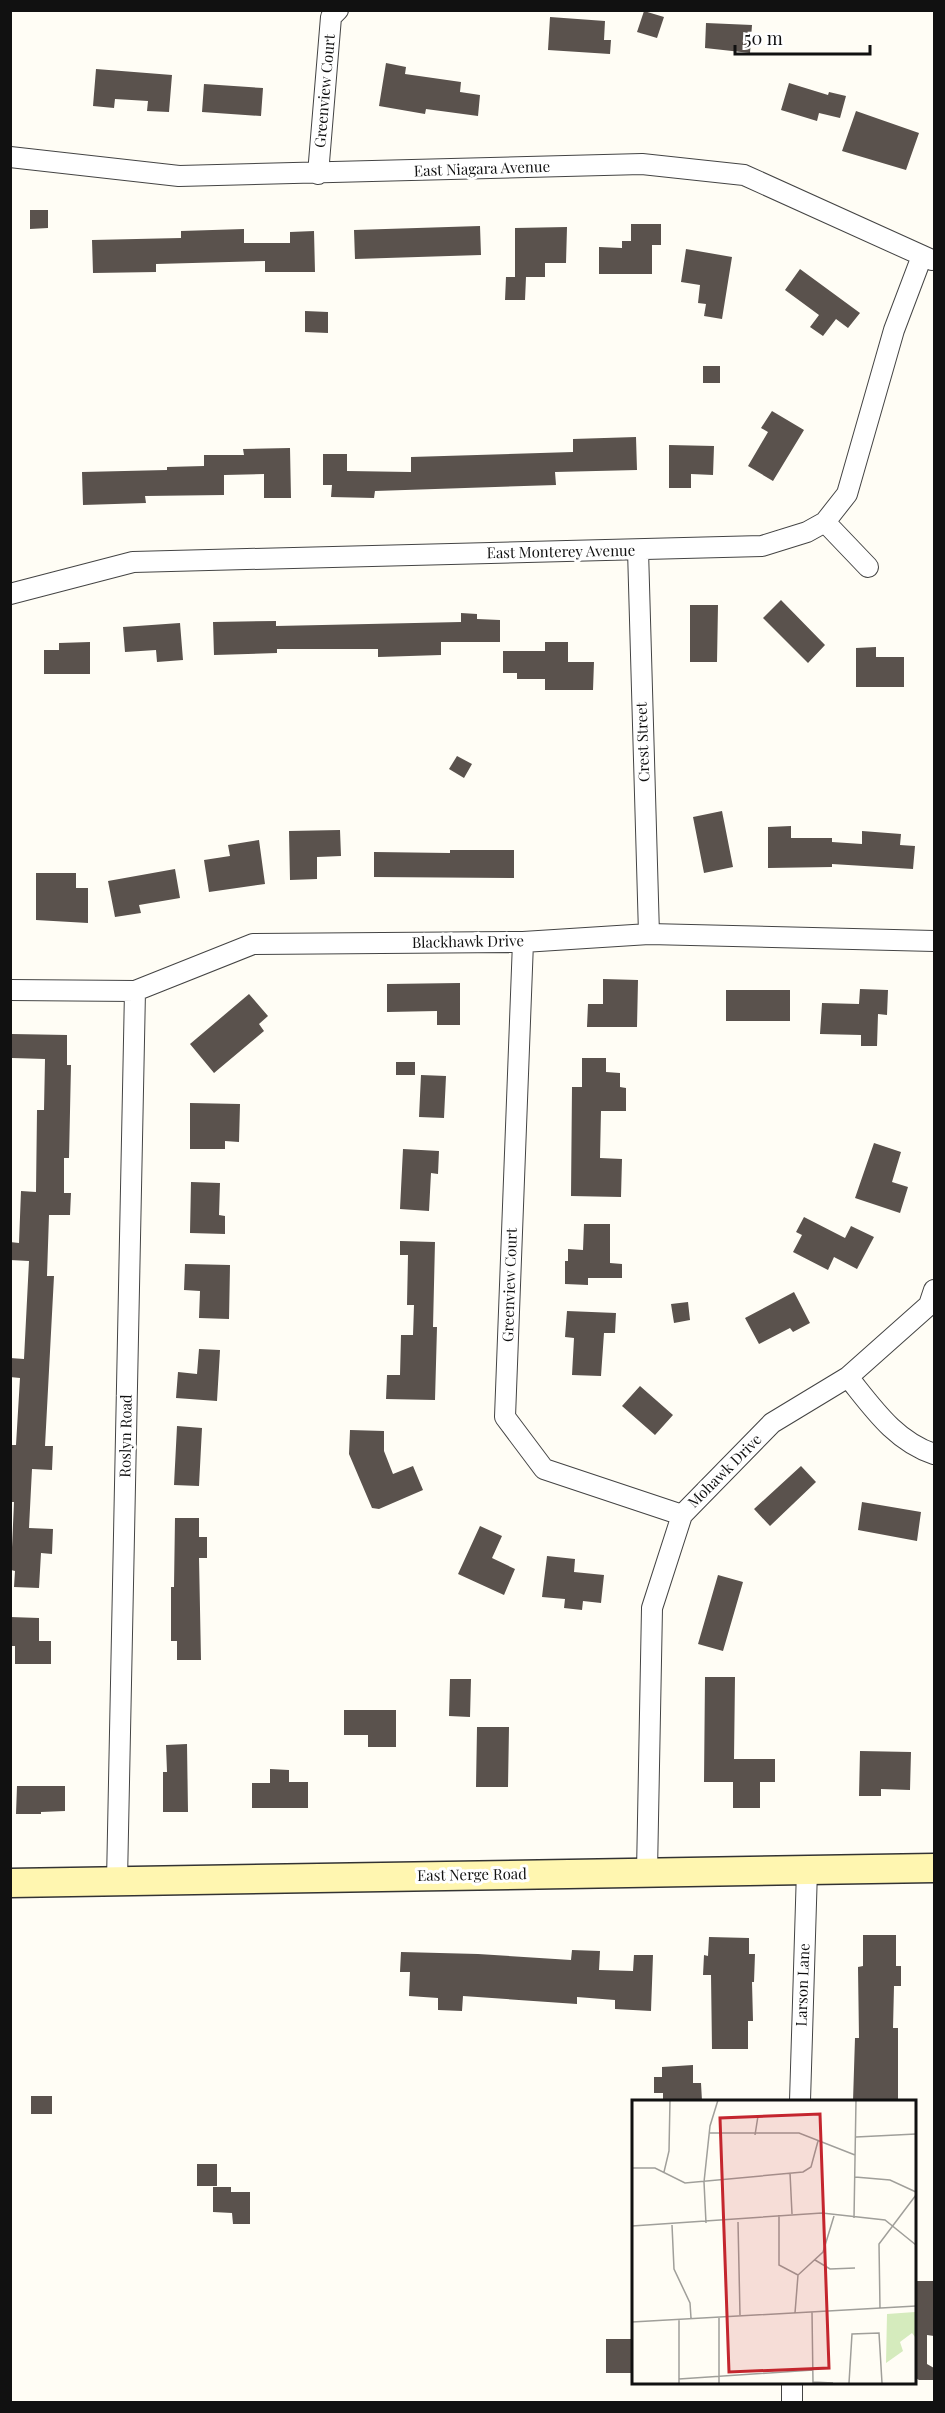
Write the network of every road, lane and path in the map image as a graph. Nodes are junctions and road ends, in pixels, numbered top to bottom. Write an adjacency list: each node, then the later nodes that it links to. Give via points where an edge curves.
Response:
1 (338, 10): 3 (street, Greenview Court, via 332,17)
2 (10, 157): 3 (street, East Niagara Avenue, via 179,176)
3 (318, 174): 4 (street, East Niagara Avenue, via 642,165 744,175)
4 (928, 259): 5 (street, East Monterey Avenue, via 894,330 847,494)
5 (825, 522): 6 (street, East Monterey Avenue, via 762,546); 7 (street)
6 (638, 550): 8 (street, East Monterey Avenue, via 133,562); 9 (street, Crest Street)
7 (868, 567)
8 (10, 594)
9 (649, 934): 10 (street, Blackhawk Drive); 11 (street, Blackhawk Drive)
10 (934, 941)
11 (523, 942): 13 (street, Blackhawk Drive, via 253,944); 17 (street, Greenview Court, via 505,1417 544,1469)
12 (10, 990): 13 (street, Blackhawk Drive)
13 (135, 991): 21 (street, Roslyn Road)
14 (934, 1290): 15 (street, Mohawk Drive, via 928,1305)
15 (848, 1377): 16 (street, via 898,1435); 17 (street, Mohawk Drive, via 772,1423)
16 (934, 1454)
17 (681, 1515): 20 (street, Mohawk Drive, via 652,1608)
18 (934, 1868): 19 (main road, East Nerge Road)
19 (807, 1870): 20 (main road, East Nerge Road); 23 (street, Larson Lane)
20 (647, 1872): 21 (main road, East Nerge Road)
21 (117, 1881): 22 (main road, East Nerge Road)
22 (10, 1883)
23 (800, 2100)
24 (792, 2383): 25 (street)
25 (792, 2403)

